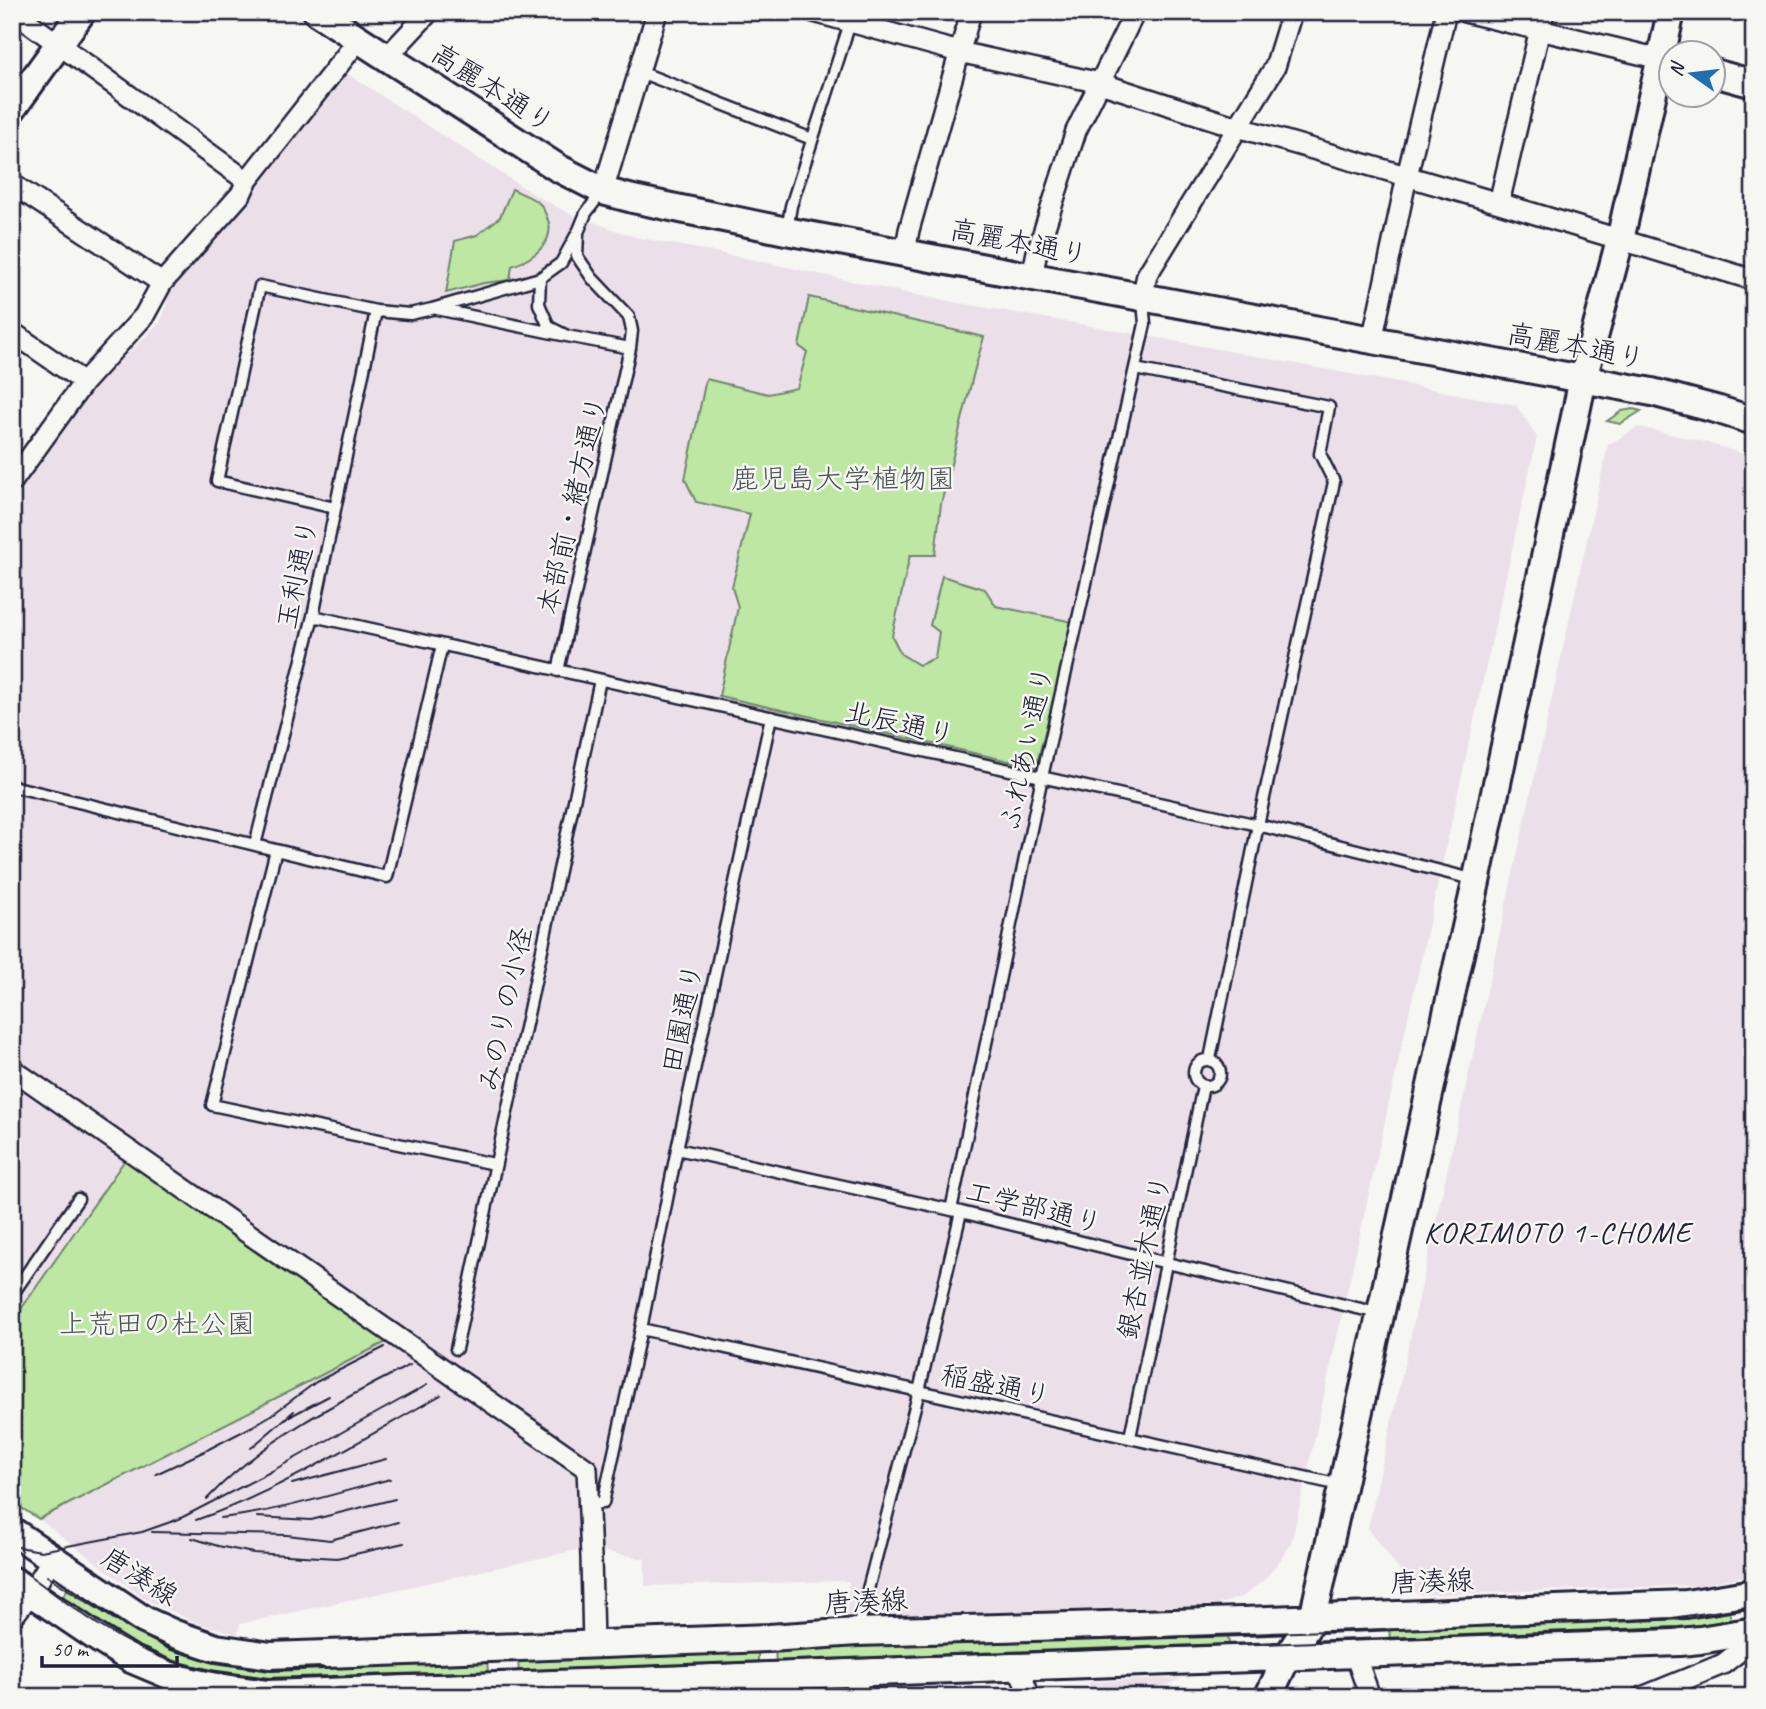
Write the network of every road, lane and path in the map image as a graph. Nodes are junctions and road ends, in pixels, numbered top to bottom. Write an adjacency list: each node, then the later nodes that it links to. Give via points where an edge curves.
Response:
1 (14, 12): 17 (street)
2 (82, 12): 17 (street)
3 (317, 12): 16 (street, 高麗本通り)
4 (429, 12): 19 (street)
5 (657, 12): 21 (street)
6 (814, 12): 14 (street)
7 (971, 12): 18 (street)
8 (1135, 12): 23 (street)
9 (1292, 12): 27 (street, via 1275,67)
10 (1446, 12): 29 (street)
11 (1465, 12): 13 (street)
12 (1671, 12): 15 (street)
13 (1542, 21): 20 (street); 33 (street)
14 (850, 23): 18 (street); 28 (lane)
15 (1668, 38)
16 (359, 39): 19 (street, 高麗本通り); 30 (street)
17 (59, 44): 26 (street); 30 (street)
18 (959, 52): 23 (street); 37 (street)
19 (387, 57): 32 (street, 高麗本通り, via 558,168)
20 (1658, 58)
21 (640, 72): 28 (lane); 32 (street)
22 (1728, 77): 24 (street)
23 (1100, 83): 27 (street); 38 (street, via 1076,131)
24 (1754, 84)
25 (1658, 92): 36 (street)
26 (12, 109)
27 (1237, 127): 29 (street); 42 (street, via 1147,275)
28 (812, 139): 35 (lane)
29 (1407, 176): 33 (street); 47 (street)
30 (247, 181): 41 (street, via 241,194)
31 (12, 184): 41 (street)
32 (603, 191): 34 (lane); 35 (street, 高麗本通り)
33 (1499, 203): 36 (street)
34 (579, 230): 39 (lane, via 561,263); 48 (lane, 本部前・緒方通り, via 577,256 629,317)
35 (786, 231): 37 (street, 高麗本通り)
36 (1620, 240): 40 (street); 50 (street)
37 (905, 253): 38 (street, 高麗本通り)
38 (1032, 276): 42 (street, 高麗本通り)
39 (540, 278): 43 (lane); 46 (lane, via 538,304 549,327)
40 (1754, 281)
41 (163, 283): 51 (street, via 144,316)
42 (1142, 298): 47 (street, 高麗本通り); 49 (lane, ふれあい通り, via 1145,324)
43 (432, 309): 44 (lane, via 410,314); 46 (lane)
44 (376, 311): 54 (lane, 玉利通り); 54 (lane, via 260,286 217,481)
45 (12, 332): 51 (street)
46 (567, 336): 48 (lane)
47 (1372, 341): 50 (street, 高麗本通り)
48 (630, 348): 57 (lane, 本部前・緒方通り)
49 (1135, 369): 60 (lane, ふれあい通り); 62 (lane, via 1329,408 1320,454 1334,482)
50 (1583, 379): 52 (street, 高麗本通り, via 1652,392); 65 (street)
51 (84, 382): 53 (street)
52 (1754, 421)
53 (12, 482)
54 (335, 508): 55 (lane, 玉利通り)
55 (313, 616): 56 (lane, 北辰通り); 63 (lane, 玉利通り)
56 (442, 645): 57 (lane, 北辰通り); 64 (lane, via 387,877)
57 (558, 671): 58 (lane, 北辰通り)
58 (600, 680): 59 (lane, 北辰通り); 70 (lane, みのりの小径)
59 (771, 717): 60 (lane, 北辰通り); 69 (lane, 田園通り)
60 (1042, 778): 62 (lane, 北辰通り); 72 (lane, ふれあい通り)
61 (12, 786): 63 (lane)
62 (1258, 825): 65 (lane, 北辰通り); 66 (lane)
63 (255, 845): 64 (lane)
64 (276, 850): 70 (lane, via 212,1105)
65 (1476, 880): 75 (street)
66 (1210, 1059): 68 (lane, via 1195,1065 1196,1081); 68 (lane, via 1218,1063 1219,1080)
67 (12, 1069): 81 (street, via 587,1469)
68 (1203, 1086): 73 (lane, 銀杏並木通り)
69 (677, 1149): 72 (lane, 工学部通り); 76 (lane, 田園通り)
70 (494, 1164): 77 (lane, みのりの小径)
71 (78, 1199): 74 (lane)
72 (956, 1211): 73 (lane, 工学部通り); 78 (lane, ふれあい通り)
73 (1167, 1263): 75 (lane, 工学部通り); 79 (lane, 銀杏並木通り)
74 (12, 1295)
75 (1380, 1313): 80 (street)
76 (641, 1329): 78 (lane, 稲盛通り); 81 (lane, 田園通り, via 603,1503)
77 (456, 1349)
78 (919, 1391): 79 (lane, 稲盛通り); 88 (lane, ふれあい通り)
79 (1130, 1437): 80 (lane, 稲盛通り)
80 (1341, 1486): 87 (street)
81 (588, 1503): 90 (street)
82 (12, 1531): 83 (street, 唐湊線)
83 (52, 1559): 84 (street); 90 (street, 唐湊線, via 144,1620 216,1648 271,1656)
84 (22, 1586): 86 (street); 98 (street, via 131,1659 170,1675 268,1693)
85 (1754, 1592): 87 (street, 唐湊線, via 1686,1604)
86 (12, 1618)
87 (1313, 1618): 88 (street, 唐湊線); 92 (street)
88 (857, 1632): 90 (street, 唐湊線)
89 (1749, 1632): 91 (street, via 1680,1642); 96 (street, via 1741,1650)
90 (593, 1645)
91 (1355, 1654): 92 (street); 101 (street)
92 (1287, 1657): 93 (street); 100 (street)
93 (1018, 1667): 94 (street); 99 (street)
94 (855, 1685): 95 (street)
95 (736, 1686): 97 (street)
96 (1679, 1689): 102 (street)
97 (496, 1691): 98 (street)
98 (357, 1694)
99 (1030, 1697)
100 (1268, 1697)
101 (1370, 1697)
102 (1642, 1697)

